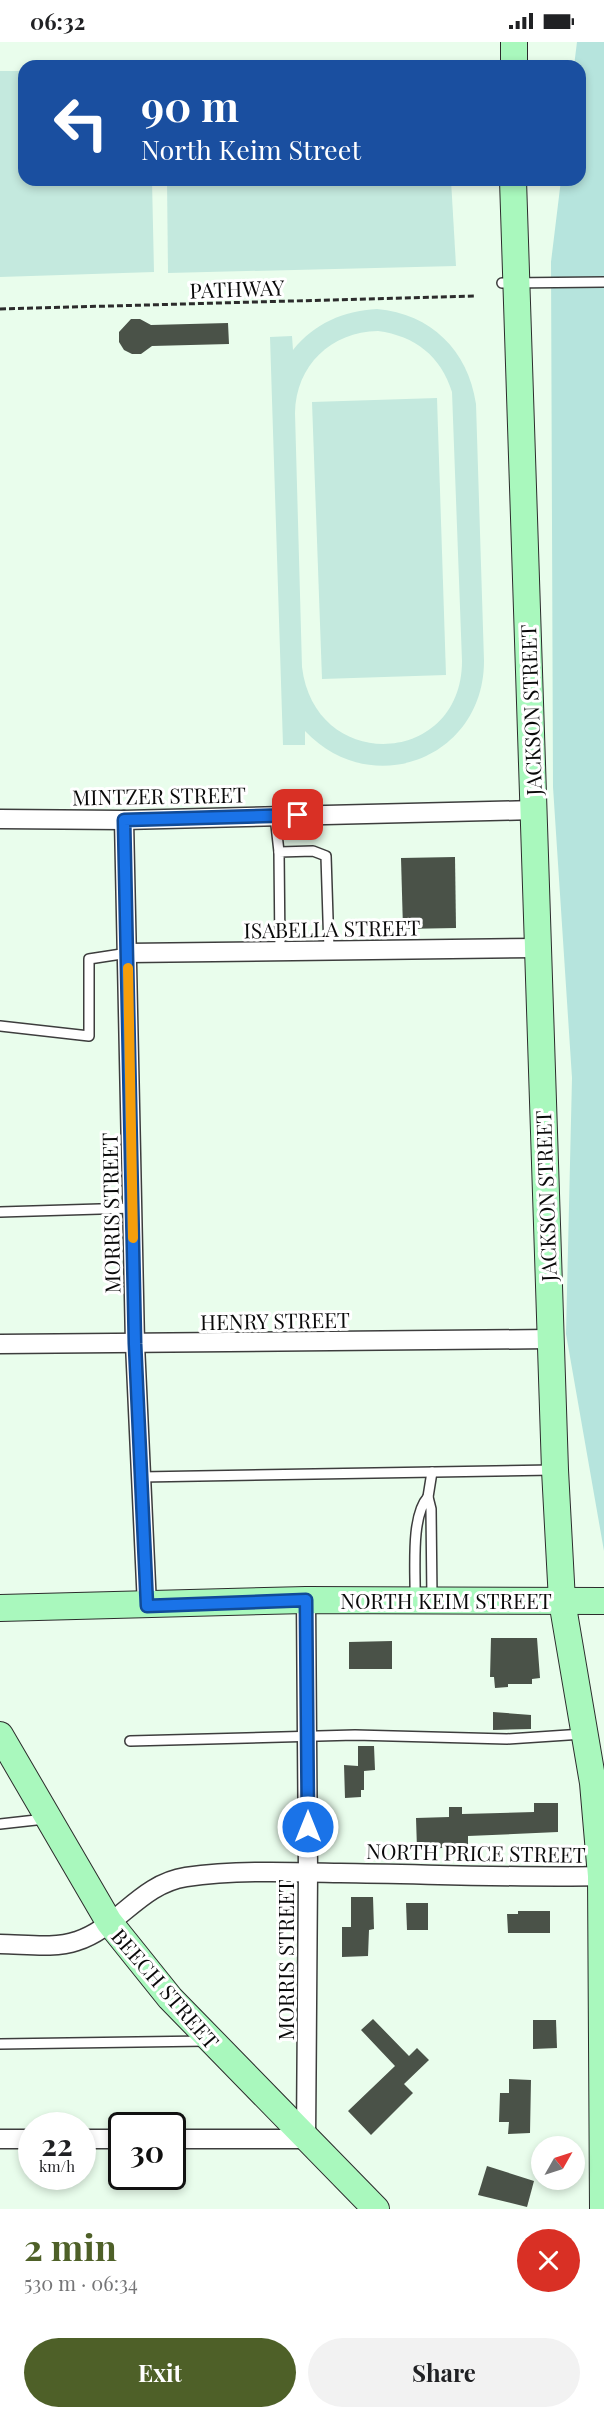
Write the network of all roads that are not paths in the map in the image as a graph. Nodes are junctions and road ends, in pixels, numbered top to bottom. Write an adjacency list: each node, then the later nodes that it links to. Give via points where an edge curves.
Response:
1 (514, 42): 2 (street)
2 (513, 60)
3 (513, 186): 5 (street, JACKSON STREET)
4 (604, 282): 5 (lane)
5 (509, 284): 6 (street, JACKSON STREET)
6 (534, 810): 7 (street, MINTZER STREET); 11 (street, JACKSON STREET)
7 (275, 816): 9 (street, MINTZER STREET); 10 (lane)
8 (0, 819): 9 (street, MINTZER STREET)
9 (124, 820): 14 (street, MORRIS STREET)
10 (279, 852): 12 (lane, via 314,851 326,856); 13 (lane)
11 (538, 948): 12 (street, ISABELLA STREET); 18 (street, JACKSON STREET)
12 (329, 950): 13 (street, ISABELLA STREET)
13 (280, 951): 14 (street, ISABELLA STREET)
14 (128, 953): 15 (lane, via 89,959 89,1036); 16 (street, MORRIS STREET)
15 (0, 1026)
16 (133, 1208): 17 (lane); 20 (street, MORRIS STREET)
17 (0, 1212)
18 (550, 1339): 20 (street, HENRY STREET); 21 (street, JACKSON STREET)
19 (0, 1344): 20 (street, HENRY STREET)
20 (135, 1344): 23 (street, MORRIS STREET)
21 (555, 1470): 22 (lane); 26 (street, JACKSON STREET)
22 (432, 1472): 23 (lane); 24 (lane)
23 (141, 1478): 29 (street, MORRIS STREET)
24 (428, 1497): 27 (lane, via 431,1509); 27 (lane, via 417,1518)
25 (306, 1600): 27 (street, NORTH KEIM STREET); 29 (street, NORTH KEIM STREET); 33 (street, MORRIS STREET)
26 (562, 1600): 27 (street, NORTH KEIM STREET); 28 (street, NORTH KEIM STREET); 31 (street, JACKSON STREET)
27 (423, 1601)
28 (604, 1601)
29 (147, 1606): 30 (street, NORTH KEIM STREET)
30 (0, 1608)
31 (585, 1734): 33 (lane, via 507,1739); 38 (street, JACKSON STREET)
32 (0, 1735): 35 (street, BEECH STREET)
33 (307, 1737): 34 (lane); 37 (street, MORRIS STREET)
34 (130, 1741)
35 (49, 1819): 36 (lane); 39 (street, BEECH STREET)
36 (0, 1824)
37 (308, 1872): 38 (street, NORTH PRICE STREET); 39 (street, NORTH PRICE STREET, via 182,1878 140,1896); 46 (street, MORRIS STREET)
38 (602, 1876): 47 (street, JACKSON STREET)
39 (109, 1922): 40 (street, NORTH PRICE STREET, via 78,1941); 41 (street, BEECH STREET, via 170,1998)
40 (0, 1944)
41 (211, 2041): 42 (lane); 46 (street, BEECH STREET)
42 (0, 2044)
43 (0, 2139): 44 (street)
44 (18, 2139)
45 (186, 2139): 46 (street)
46 (306, 2139): 48 (street, BEECH STREET)
47 (599, 2140): 49 (street, JACKSON STREET)
48 (376, 2209)
49 (603, 2209)

